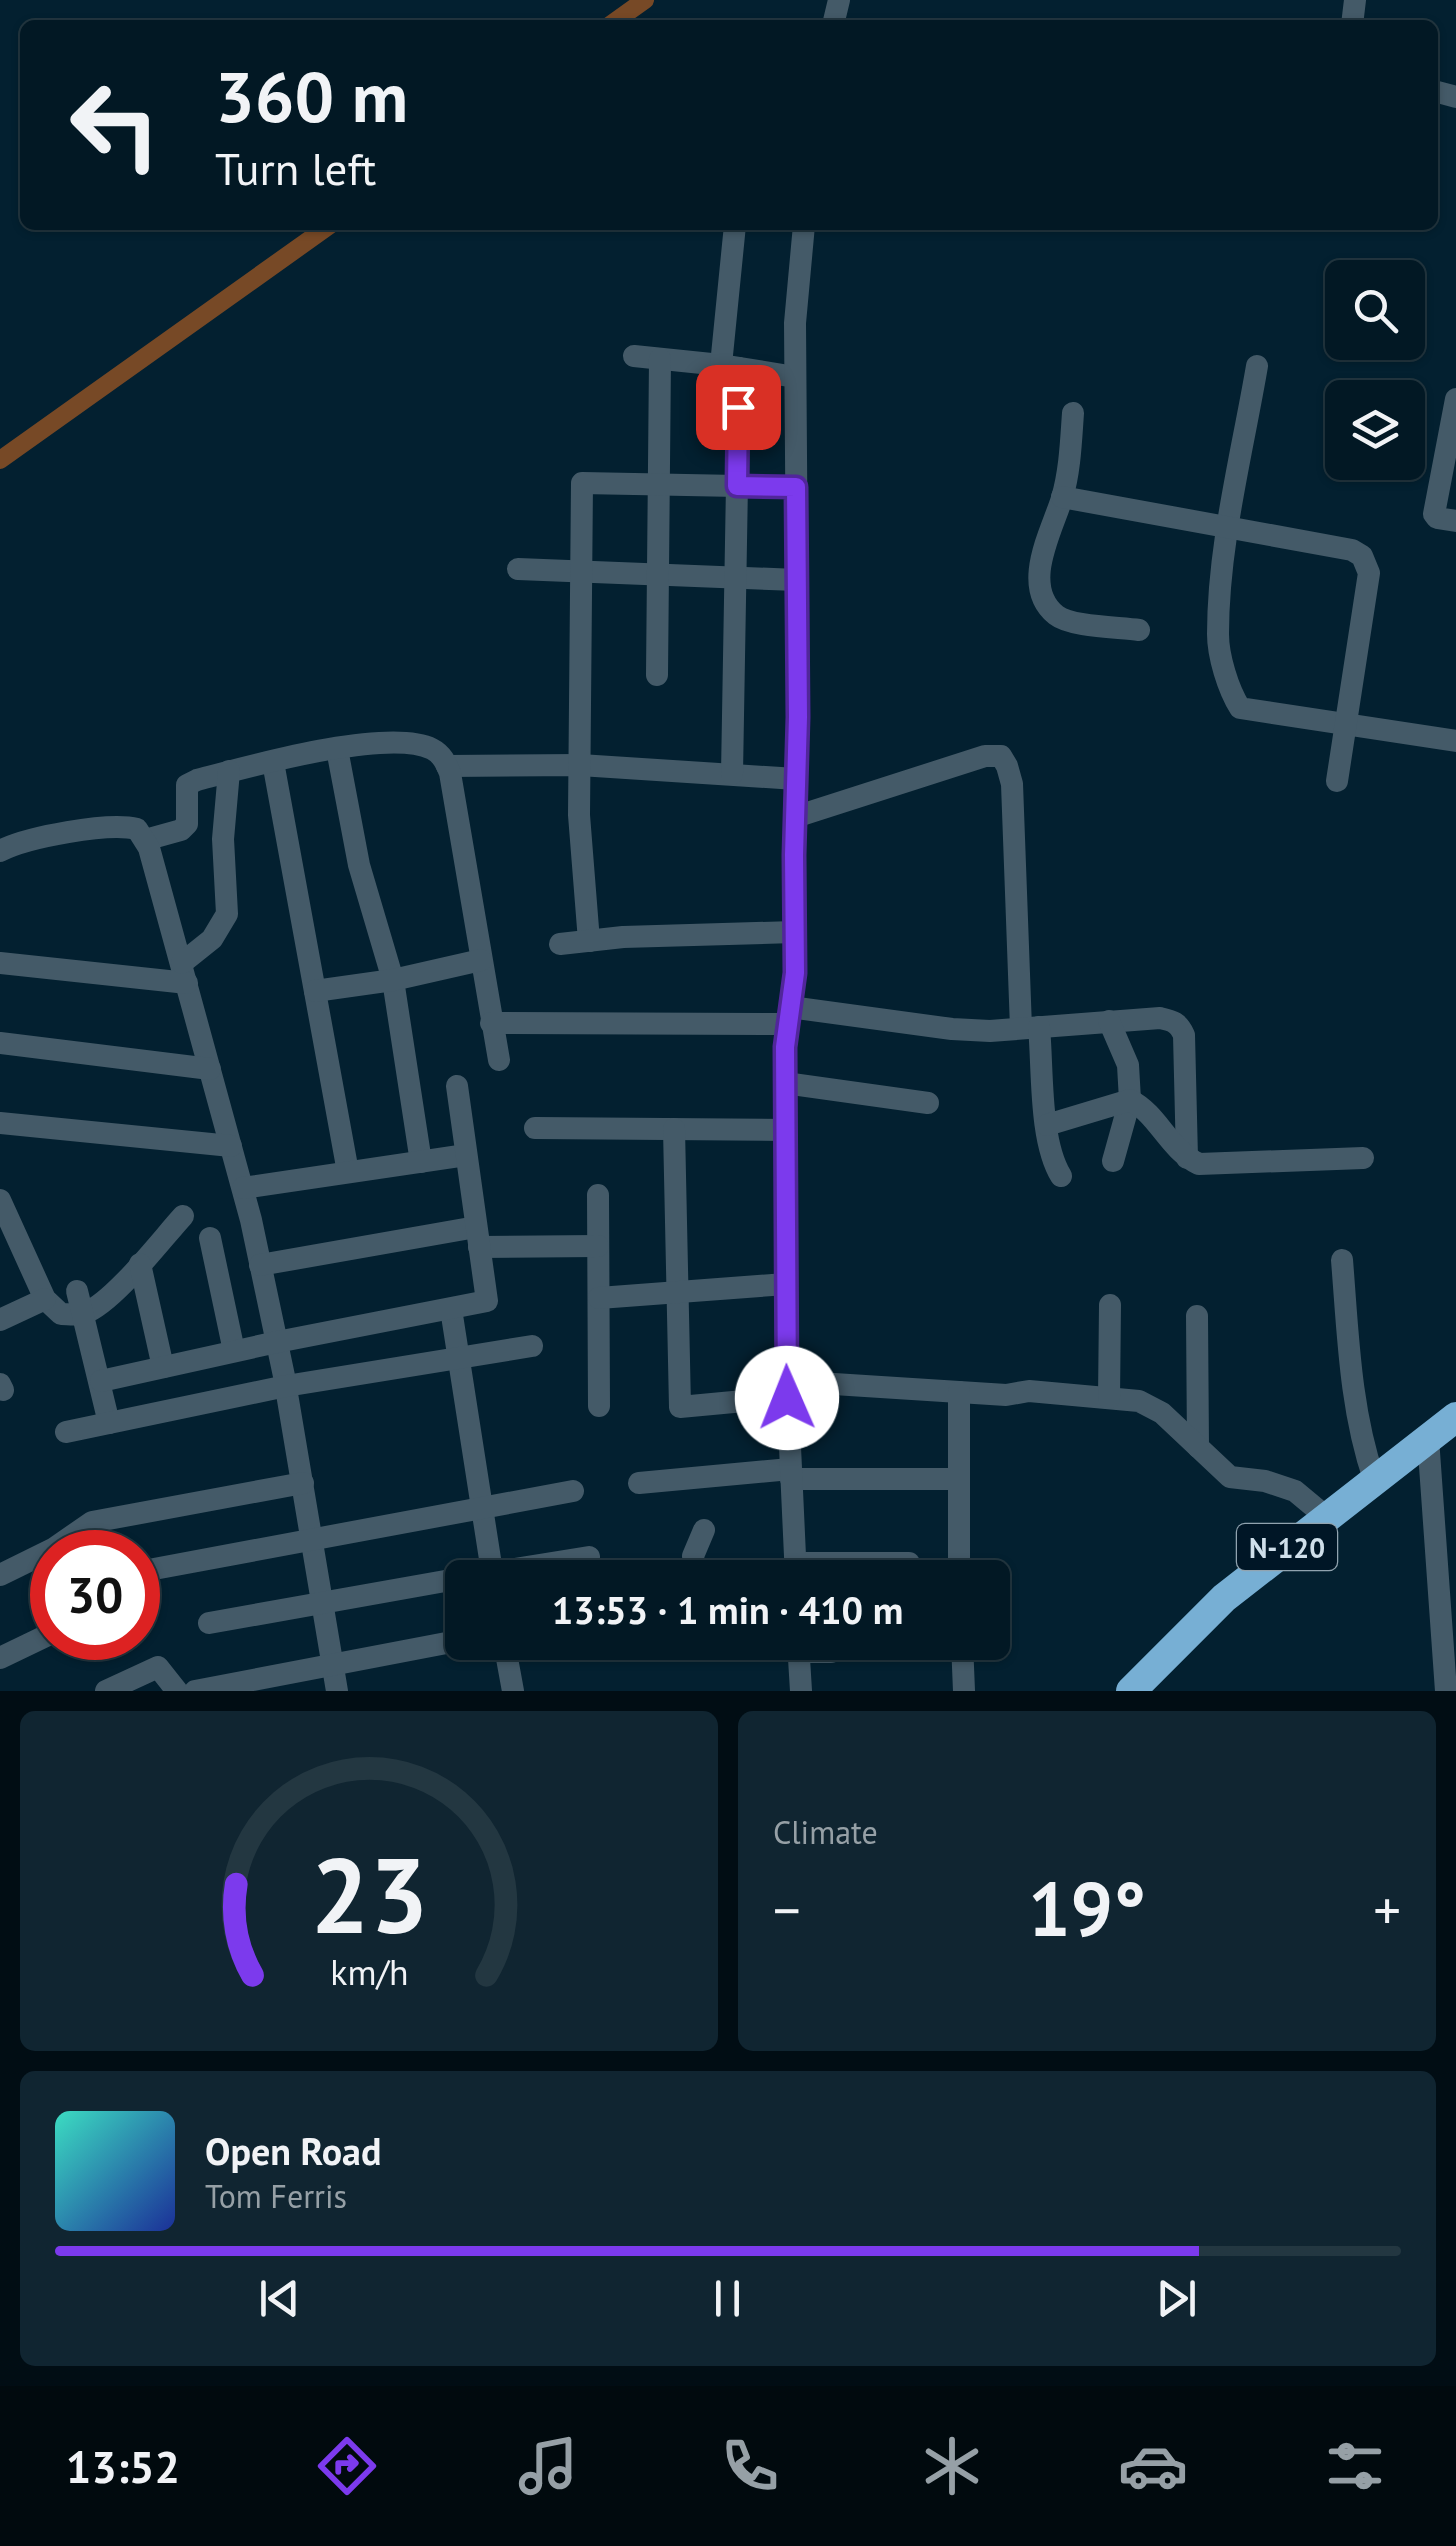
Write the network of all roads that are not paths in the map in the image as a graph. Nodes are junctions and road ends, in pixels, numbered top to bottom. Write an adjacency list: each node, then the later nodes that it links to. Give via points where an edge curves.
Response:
1 (735, 230): 5 (street)
2 (804, 230): 7 (street)
3 (634, 356): 4 (street)
4 (660, 359): 5 (street); 10 (street)
5 (730, 366): 7 (street); 11 (street)
6 (1257, 366): 15 (street)
7 (795, 377): 12 (street)
8 (1073, 413): 13 (street)
9 (1454, 421): 14 (street, via 1434,514)
10 (659, 484): 11 (street); 17 (street, via 582,484); 18 (street)
11 (737, 486): 12 (street); 19 (street)
12 (796, 487): 20 (street)
13 (1062, 497): 15 (street); 21 (street, via 1042,560 1045,601 1066,620)
14 (1456, 522)
15 (1229, 527): 23 (street, via 1218,636 1233,697 1240,708); 23 (street, via 1352,550 1367,563)
16 (518, 570): 17 (street)
17 (580, 572): 18 (street); 27 (street)
18 (658, 575): 19 (street); 22 (street)
19 (735, 578): 20 (street); 30 (street)
20 (796, 580): 31 (street)
21 (1139, 630)
22 (657, 675)
23 (1347, 724): 24 (street); 32 (street)
24 (1456, 741)
25 (337, 750): 26 (street); 28 (street, via 402,742 429,748); 42 (street, via 359,866)
26 (273, 762): 29 (street); 43 (street)
27 (580, 765): 28 (street); 30 (street); 37 (street)
28 (447, 766): 39 (street)
29 (229, 772): 34 (street, via 187,785 188,824); 41 (street, via 223,839 227,914)
30 (732, 774): 31 (street)
31 (796, 779): 33 (street)
32 (1337, 781)
33 (794, 817): 36 (street); 47 (street, via 1001,756 1012,784)
34 (145, 840): 35 (street, via 137,829 116,827); 41 (street)
35 (0, 852)
36 (794, 932): 37 (street); 44 (street)
37 (588, 940): 38 (street)
38 (560, 944)
39 (481, 960): 42 (street); 46 (street)
40 (0, 963): 41 (street)
41 (185, 973): 50 (street)
42 (394, 980): 43 (street); 65 (street)
43 (315, 991): 66 (street)
44 (789, 1016): 46 (street); 47 (street, via 952,1030); 51 (street)
45 (1109, 1021): 47 (street); 53 (street, via 1128,1065); 62 (street, via 1160,1018 1179,1024)
46 (492, 1022): 49 (street)
47 (1030, 1027): 56 (street)
48 (0, 1044): 50 (street)
49 (499, 1060)
50 (210, 1068): 60 (street)
51 (785, 1082): 54 (street); 59 (street)
52 (457, 1086): 61 (street)
53 (1130, 1100): 56 (street); 62 (street, via 1149,1110 1160,1132); 64 (street)
54 (928, 1103)
55 (0, 1123): 60 (street)
56 (1047, 1125): 67 (street)
57 (535, 1128): 58 (street)
58 (674, 1129): 59 (street); 80 (street)
59 (786, 1130): 78 (street)
60 (231, 1146): 68 (street)
61 (466, 1155): 65 (street); 72 (street)
62 (1187, 1158): 63 (street, via 1199,1164)
63 (1363, 1158)
64 (1113, 1160)
65 (421, 1162): 66 (street)
66 (348, 1172): 68 (street)
67 (1061, 1176)
68 (242, 1188): 77 (street)
69 (598, 1195): 74 (street)
70 (0, 1200): 82 (street)
71 (183, 1216): 76 (street)
72 (477, 1237): 74 (street); 77 (street); 84 (street, via 487,1301)
73 (210, 1238): 90 (street)
74 (598, 1246): 81 (street)
75 (1342, 1260): 106 (street, via 1355,1406)
76 (140, 1264): 85 (street); 92 (street)
77 (260, 1264): 88 (street)
78 (786, 1284): 80 (street); 95 (street)
79 (77, 1290): 85 (street)
80 (677, 1292): 81 (street); 95 (street, via 680,1407)
81 (599, 1298): 98 (street)
82 (45, 1300): 85 (street, via 61,1314); 87 (street)
83 (1110, 1305): 97 (street)
84 (451, 1309): 88 (street); 91 (street)
85 (84, 1314): 93 (street)
86 (1198, 1316): 103 (street)
87 (0, 1320)
88 (277, 1342): 90 (street); 94 (street)
89 (532, 1346): 91 (street)
90 (234, 1351): 92 (street)
91 (459, 1358): 94 (street); 110 (street)
92 (163, 1367): 93 (street)
93 (101, 1381): 100 (street)
94 (286, 1386): 100 (street); 107 (street)
95 (787, 1389): 96 (street); 104 (street)
96 (959, 1392): 97 (street); 105 (street)
97 (1109, 1398): 103 (street, via 1140,1401 1162,1413)
98 (599, 1406)
99 (1456, 1417): 102 (highway, N-120)
100 (109, 1423): 101 (street)
101 (66, 1432)
102 (1428, 1438): 106 (highway, N-120); 142 (street)
103 (1198, 1447): 111 (street, via 1230,1477 1294,1491)
104 (791, 1474): 105 (street); 108 (street); 119 (street)
105 (959, 1479): 120 (street)
106 (1374, 1479): 111 (highway, N-120)
107 (303, 1483): 112 (street, via 112,1516); 114 (street)
108 (639, 1483)
109 (573, 1491): 110 (street)
110 (482, 1508): 114 (street); 116 (street)
111 (1325, 1516): 141 (highway, N-120, via 1224,1598)
112 (87, 1530)
113 (704, 1530): 118 (street)
114 (313, 1541): 122 (street); 125 (street)
115 (589, 1556): 117 (street)
116 (490, 1560)
117 (569, 1560)
118 (694, 1560)
119 (795, 1560)
120 (959, 1560)
121 (30, 1561): 123 (street)
122 (160, 1568)
123 (0, 1575)
124 (445, 1581): 125 (street)
125 (324, 1603): 126 (street); 133 (street)
126 (210, 1623)
127 (30, 1643): 129 (street)
128 (445, 1643): 133 (street)
129 (0, 1658)
130 (507, 1660): 138 (street)
131 (800, 1660): 139 (street)
132 (963, 1660): 140 (street)
133 (333, 1666): 136 (street); 137 (street)
134 (106, 1691): 135 (street, via 158,1666)
135 (178, 1691)
136 (195, 1691)
137 (338, 1691)
138 (513, 1691)
139 (801, 1691)
140 (964, 1691)
141 (1131, 1691)
142 (1446, 1691)

